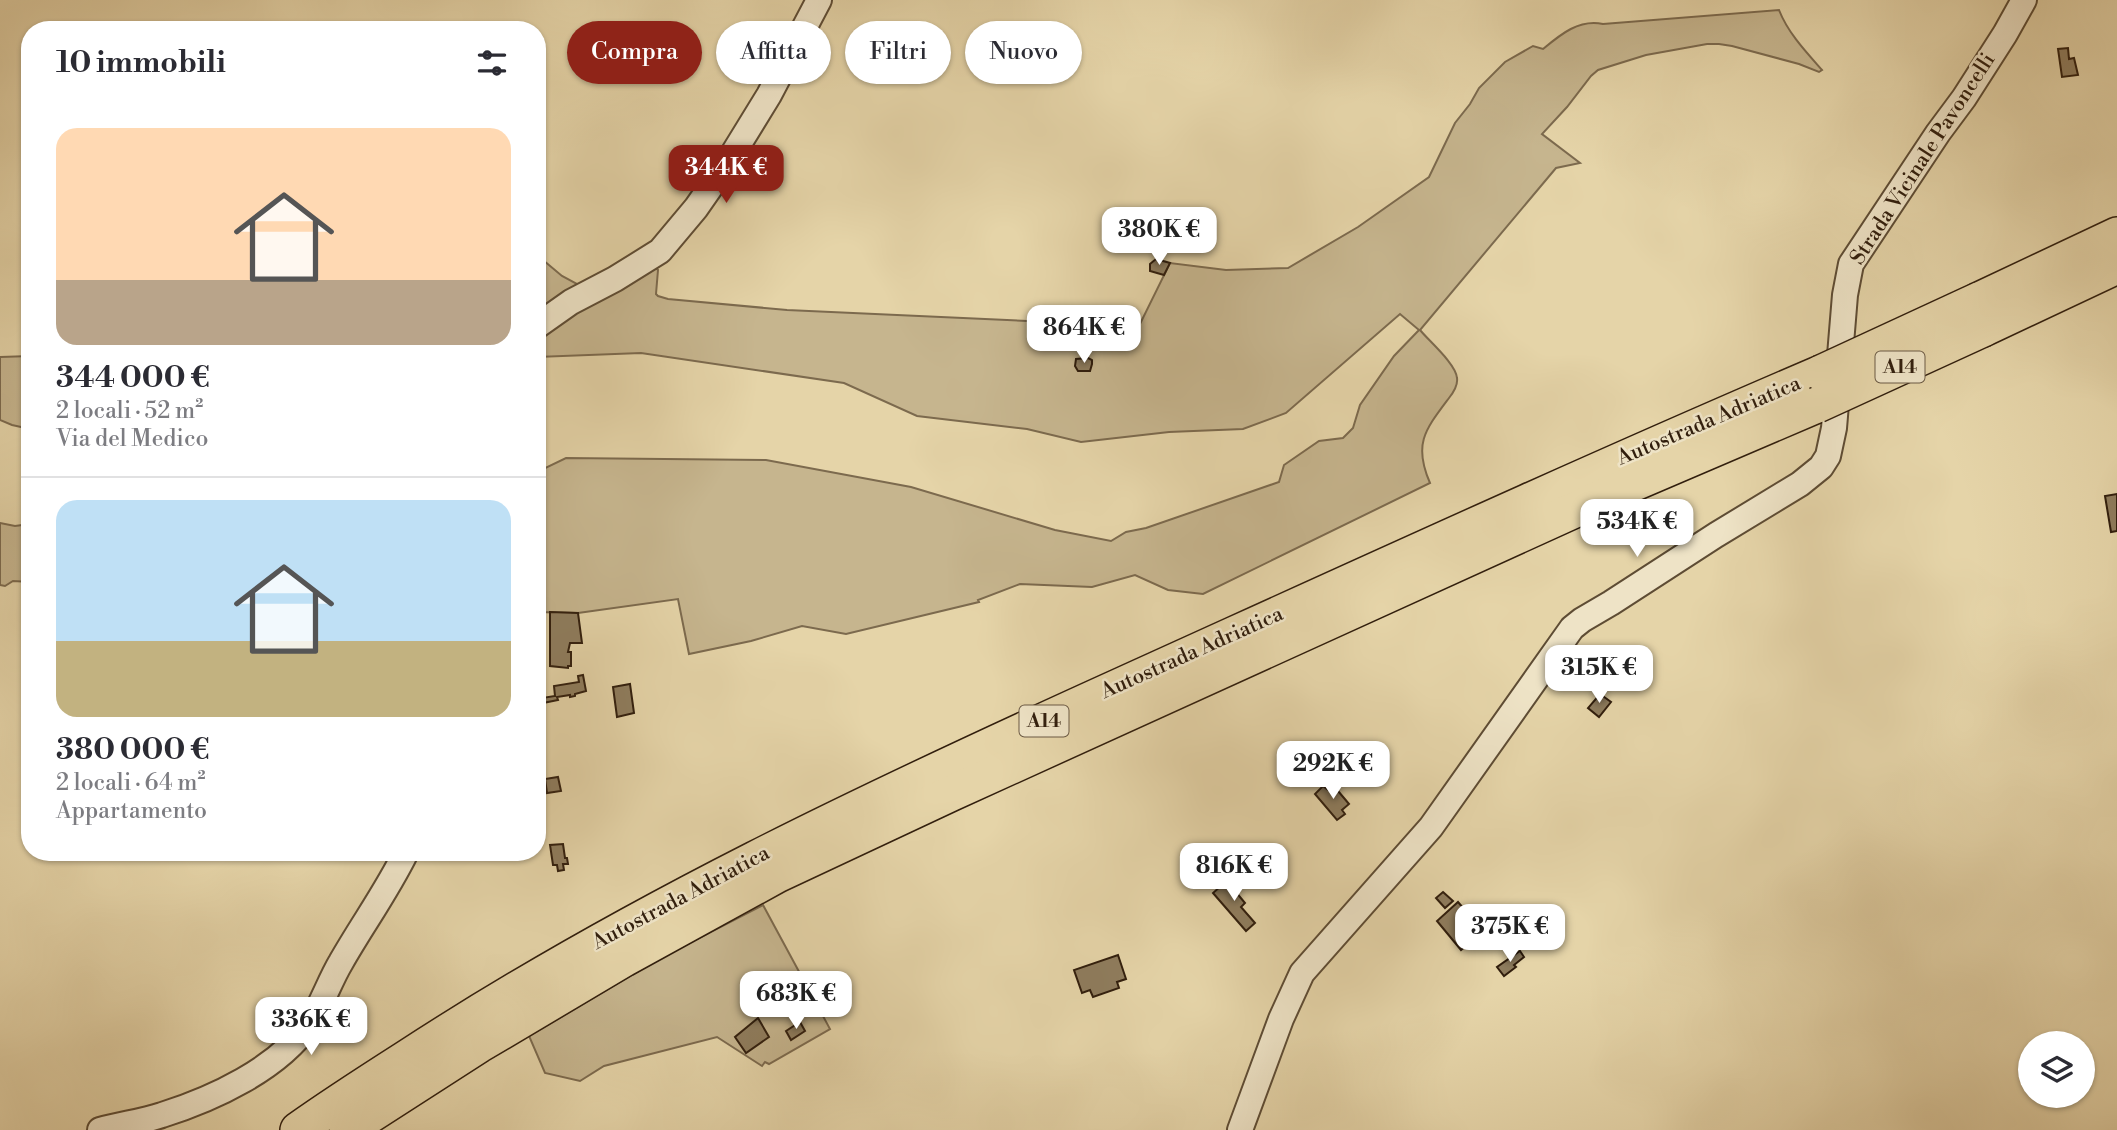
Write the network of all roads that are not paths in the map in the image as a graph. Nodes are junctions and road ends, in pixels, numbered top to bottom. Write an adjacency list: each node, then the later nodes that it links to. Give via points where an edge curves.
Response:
1 (819, 0): 6 (street, via 726,165 660,251)
2 (2024, 0): 12 (street, Strada Vicinale Pavoncelli, via 1964,98 1851,264 1834,428 1821,467 1572,628 1431,827 1302,973)
3 (2117, 235): 5 (highway, Autostrada Adriatica / A14)
4 (2117, 266): 5 (highway, Autostrada Adriatica / A14)
5 (1981, 315): 7 (highway, Autostrada Adriatica / A14, bridge)
6 (546, 320)
7 (1819, 389): 10 (highway, Autostrada Adriatica / A14, via 1604,466 763,853 523,984); 11 (highway, Autostrada Adriatica / A14, via 1623,488 777,875 624,959)
8 (401, 861): 9 (street, via 310,1023 287,1049 255,1073 206,1098 159,1116)
9 (100, 1130)
10 (298, 1130)
11 (347, 1130)
12 (1240, 1130)

